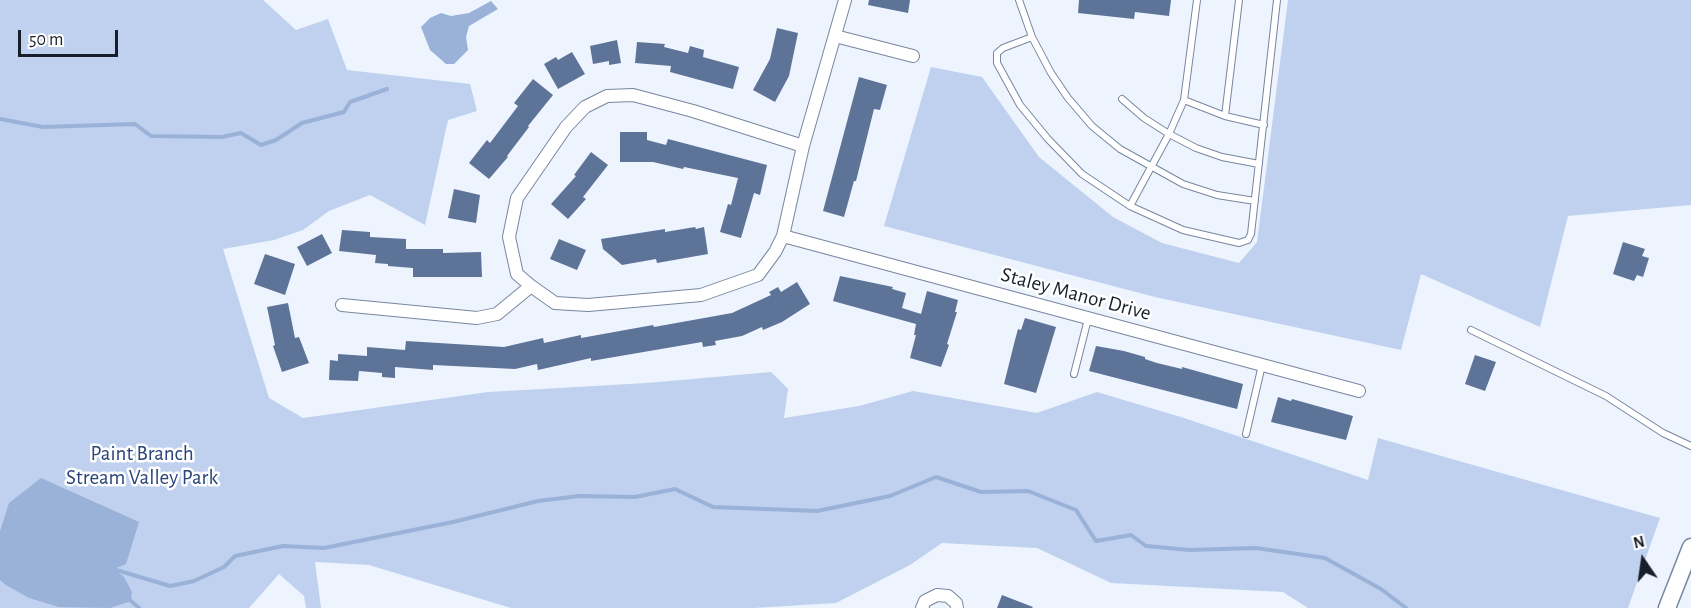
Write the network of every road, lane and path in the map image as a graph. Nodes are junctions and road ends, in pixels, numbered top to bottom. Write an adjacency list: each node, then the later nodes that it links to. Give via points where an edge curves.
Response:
1 (845, 0): 6 (street)
2 (1019, 0): 7 (lane)
3 (1197, 0): 10 (lane)
4 (1239, 0): 11 (lane)
5 (1278, 0): 12 (lane)
6 (835, 36): 8 (street); 14 (street)
7 (1032, 37): 16 (lane, via 1051,73 1092,126); 18 (lane, via 997,53 998,63 1020,105 1082,174)
8 (913, 56)
9 (1122, 99): 13 (lane)
10 (1184, 100): 11 (lane); 13 (lane)
11 (1225, 116): 12 (lane)
12 (1264, 125): 15 (lane)
13 (1169, 134): 15 (lane, via 1222,157); 16 (lane)
14 (803, 146): 19 (street); 20 (street, via 633,95 607,96 585,107 566,127 518,198 509,237 517,274)
15 (1259, 164): 17 (lane)
16 (1151, 168): 17 (lane, via 1216,195); 18 (lane)
17 (1255, 201): 18 (lane, via 1251,234 1239,243 1184,230)
18 (1130, 206)
19 (783, 236): 20 (street, via 758,275 701,295 588,305 555,303); 22 (street, Staley Manor Drive)
20 (531, 286): 21 (street, via 496,314 477,318)
21 (342, 306)
22 (1089, 318): 24 (street, Staley Manor Drive); 25 (lane)
23 (1472, 330): 28 (lane, via 1606,396)
24 (1262, 365): 26 (street, Staley Manor Drive); 27 (lane)
25 (1074, 374)
26 (1359, 391)
27 (1245, 434)
28 (1691, 446)
29 (1691, 547): 32 (main road)
30 (922, 608): 31 (street, via 937,595 948,596)
31 (957, 608)
32 (1667, 608)

